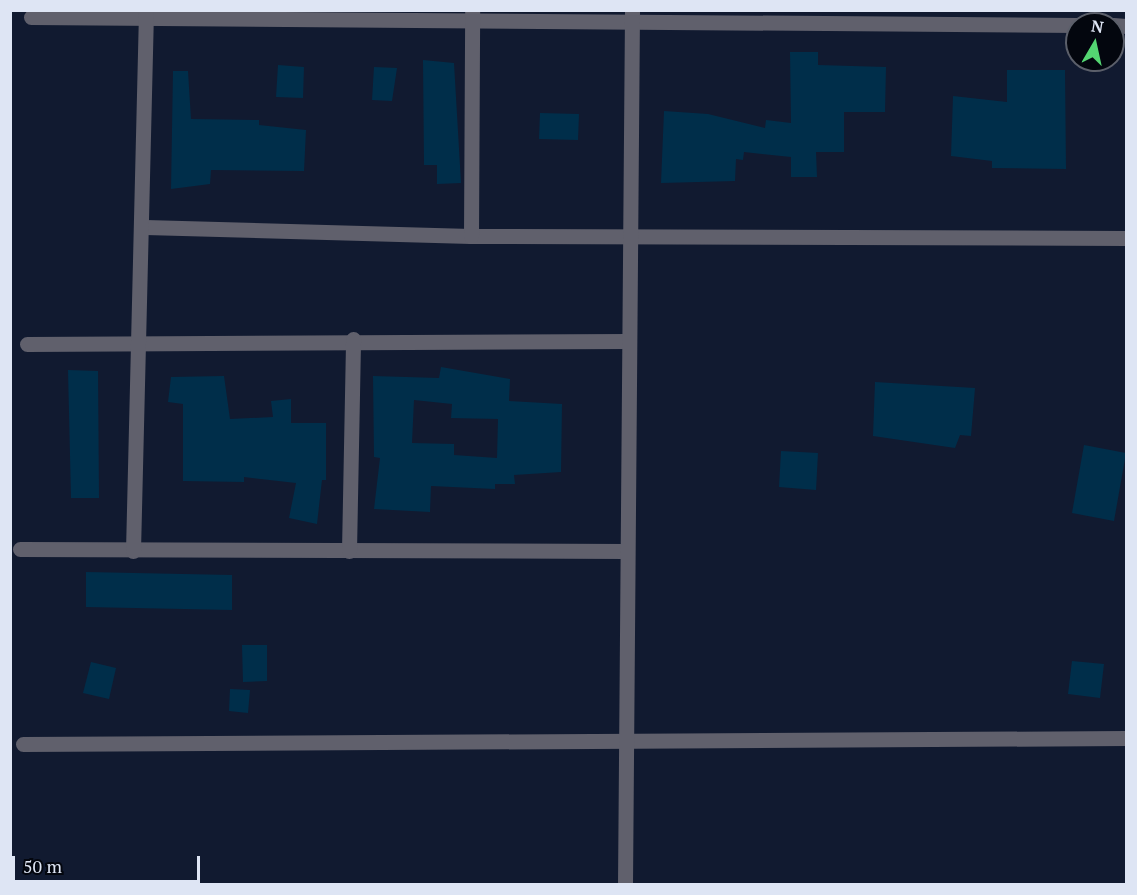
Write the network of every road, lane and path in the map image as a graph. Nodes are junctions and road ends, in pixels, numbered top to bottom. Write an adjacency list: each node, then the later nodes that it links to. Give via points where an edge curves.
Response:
1 (146, 14): 2 (street); 5 (street); 8 (street)
2 (472, 15): 3 (street); 9 (street)
3 (632, 16): 4 (street); 10 (street)
4 (784, 16): 6 (street)
5 (31, 17)
6 (986, 18): 7 (street)
7 (1065, 24)
8 (145, 227): 9 (street); 13 (street)
9 (471, 236): 10 (street)
10 (629, 237): 11 (street); 14 (street)
11 (1126, 238)
12 (353, 339): 13 (street); 14 (street); 18 (street)
13 (142, 341): 15 (street); 17 (street)
14 (629, 341): 19 (street)
15 (27, 344)
16 (20, 549): 17 (street)
17 (133, 551): 18 (street)
18 (349, 551): 19 (street)
19 (626, 551): 20 (street)
20 (624, 738): 21 (street); 22 (street); 23 (street)
21 (1126, 738)
22 (23, 744)
23 (625, 885)

